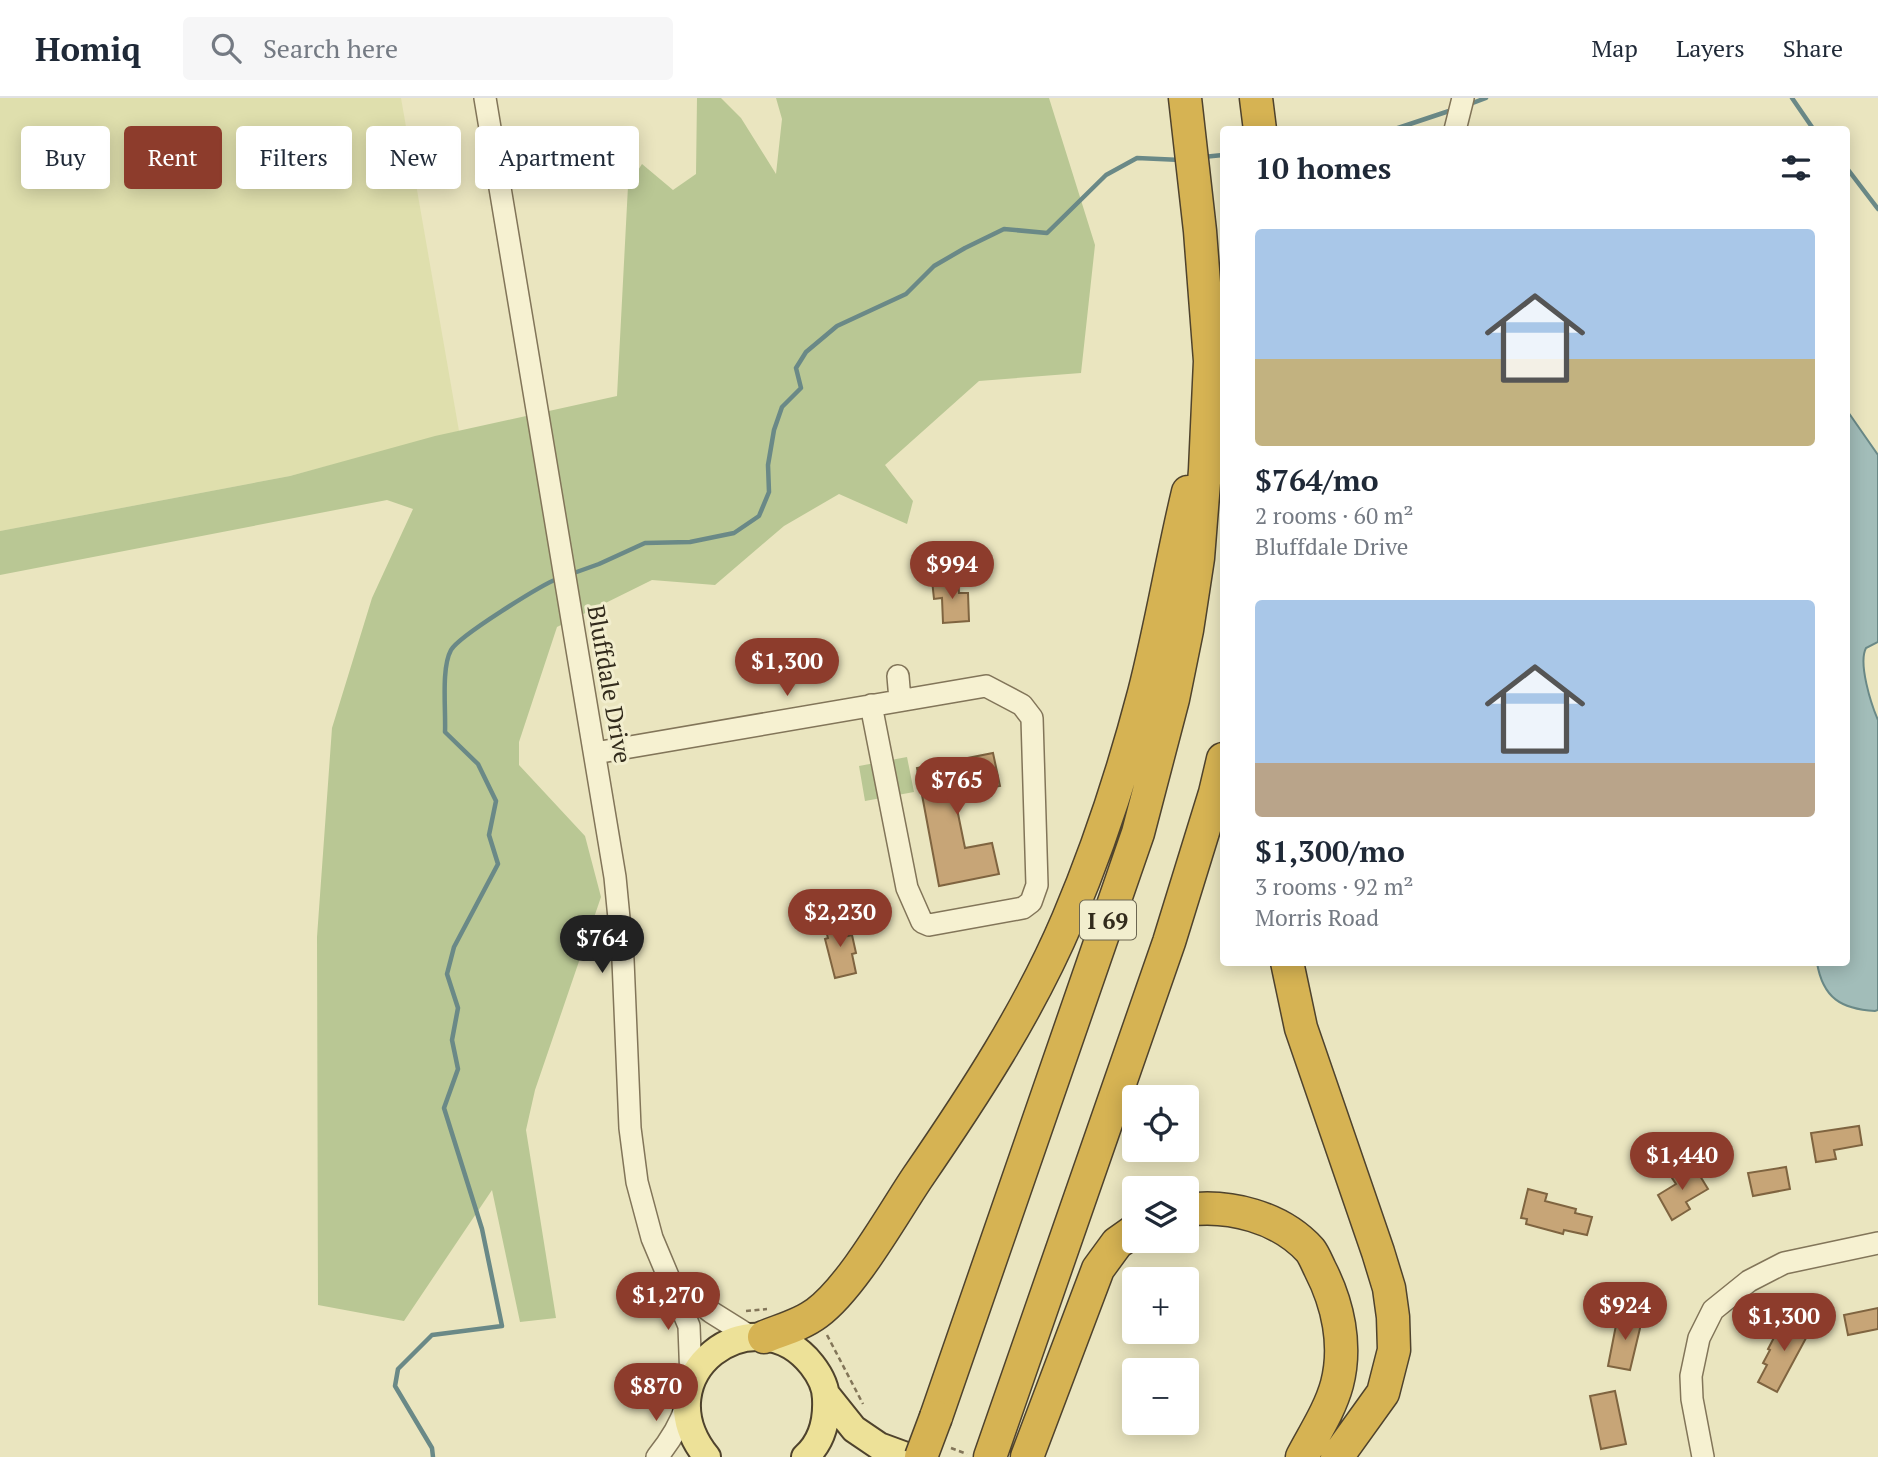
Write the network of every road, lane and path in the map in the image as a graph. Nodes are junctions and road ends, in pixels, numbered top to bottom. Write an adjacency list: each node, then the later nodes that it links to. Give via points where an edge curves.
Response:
1 (485, 98): 11 (street, Bluffdale Drive)
2 (1185, 98): 7 (highway, I 69, via 1210,360)
3 (1256, 98): 5 (highway)
4 (1463, 98): 6 (street)
5 (1260, 126)
6 (1456, 126)
7 (1208, 406): 19 (highway, via 1144,691 1095,848 1048,961 980,1086 829,1303 815,1314); 24 (highway, I 69, via 1198,558 1157,766)
8 (898, 676): 9 (street)
9 (900, 700): 10 (street); 10 (street, via 986,686 1023,705 1032,718 1036,893 1023,908 929,925 922,922 907,888)
10 (871, 705): 11 (street)
11 (596, 752): 17 (street, Bluffdale Drive, via 623,960 630,1128 637,1182)
12 (1220, 772): 25 (highway, I 69, via 1169,942)
13 (1288, 966): 32 (highway, via 1301,1028 1378,1252 1393,1317 1394,1350 1383,1393)
14 (1199, 1208): 31 (highway, via 1248,1214 1283,1228 1311,1251 1326,1280 1339,1315 1337,1383)
15 (1122, 1239): 26 (highway, via 1098,1269)
16 (1878, 1243): 33 (street, via 1784,1263 1749,1281 1713,1310 1699,1338 1691,1376)
17 (668, 1279): 19 (street, via 711,1312); 21 (street, Bluffdale Drive, via 689,1326)
18 (741, 1312): 19 (path)
19 (761, 1328): 21 (main road, via 715,1350 701,1364); 22 (main road, via 804,1355)
20 (827, 1335): 23 (path)
21 (689, 1394): 27 (street, Bluffdale Drive, via 675,1432); 28 (main road, via 689,1425)
22 (826, 1394): 29 (main road, via 821,1436); 30 (main road, via 854,1429 879,1446)
23 (865, 1408)
24 (932, 1439): 25 (path)
25 (988, 1451)
26 (1027, 1455)
27 (657, 1457)
28 (707, 1457)
29 (805, 1457)
30 (909, 1457)
31 (1302, 1457)
32 (1337, 1457)
33 (1703, 1457)

